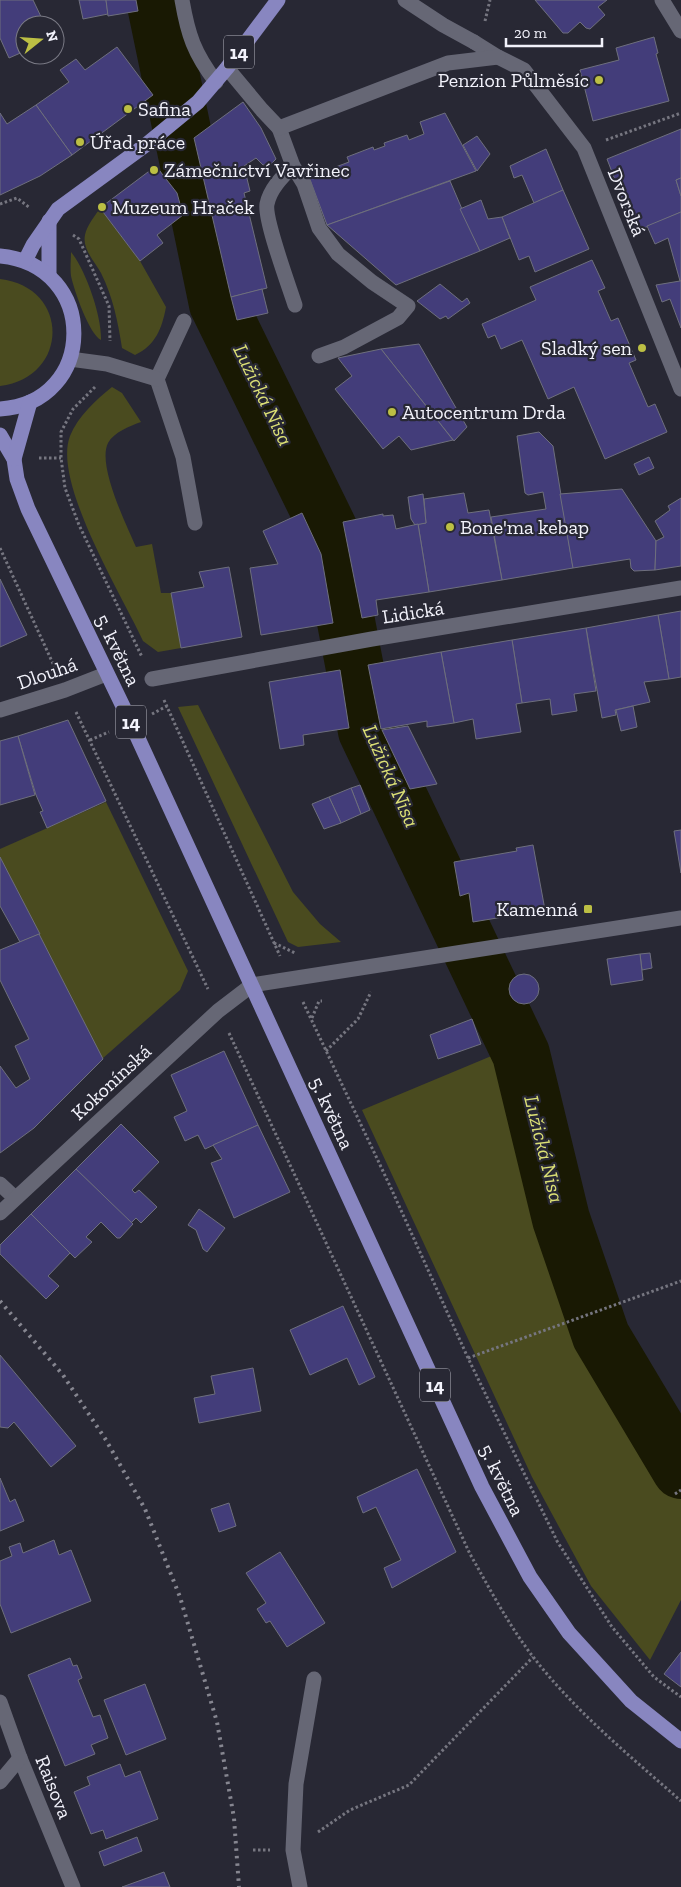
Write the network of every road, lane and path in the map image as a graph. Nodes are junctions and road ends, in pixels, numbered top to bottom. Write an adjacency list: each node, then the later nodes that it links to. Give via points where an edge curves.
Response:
1 (182, 0): 10 (street, via 187,28 201,63)
2 (278, 0): 9 (main road, 14)
3 (404, 0): 7 (street, Dvorská, via 443,25)
4 (490, 0): 7 (path)
5 (662, 0): 6 (street)
6 (681, 30)
7 (479, 35): 8 (street, Dvorská)
8 (498, 57): 12 (street, via 448,63); 13 (street, Dvorská, via 524,70)
9 (227, 68): 10 (main road, 14); 12 (street)
10 (216, 82): 17 (main road, 14, via 198,102 58,209)
11 (681, 113): 13 (path)
12 (279, 128): 14 (street)
13 (584, 148): 26 (street, Dvorská)
14 (293, 166): 21 (street, via 277,183 266,205); 23 (street, via 304,184 318,228 338,254 408,306 398,318)
15 (17, 198): 16 (path)
16 (0, 204)
17 (49, 221): 19 (main road, 14); 20 (main road)
18 (0, 256): 19 (main road)
19 (25, 261): 20 (main road)
20 (49, 275): 24 (main road, via 71,308 75,334)
21 (295, 305)
22 (184, 321): 25 (street)
23 (320, 356)
24 (70, 359): 25 (street, via 107,364); 27 (main road, via 50,389)
25 (157, 379): 31 (street, via 183,457)
26 (681, 389)
27 (30, 402): 28 (main road); 30 (main road, 5. května / 14)
28 (0, 409)
29 (0, 435): 30 (main road, 5. května / 14)
30 (14, 459): 34 (main road, 5. května / 14, via 17,479 28,509)
31 (196, 523)
32 (0, 548): 36 (path)
33 (681, 588): 35 (street, Lidická)
34 (106, 674): 36 (street, Dlouhá); 41 (main road, 5. května / 14)
35 (152, 679)
36 (65, 690): 37 (street, Dlouhá); 43 (path)
37 (0, 710)
38 (681, 918): 40 (street)
39 (273, 943): 40 (path)
40 (291, 978): 41 (street); 44 (path)
41 (252, 985): 43 (street, Kokonínská); 56 (main road, 5. května / 14, via 482,1487 530,1577 569,1633 631,1701)
42 (372, 992): 44 (path, via 358,1019)
43 (218, 1011): 46 (street, Kokonínská); 52 (path, via 470,1554)
44 (326, 1051): 49 (path)
45 (0, 1184): 46 (street)
46 (15, 1198): 47 (street, Kokonínská)
47 (0, 1213)
48 (681, 1282): 49 (path)
49 (468, 1358): 54 (path, via 557,1542 583,1584 612,1627 654,1677)
50 (681, 1490): 51 (path)
51 (675, 1494)
52 (533, 1657): 59 (path, via 572,1702); 60 (path, via 409,1785 350,1810)
53 (314, 1678): 60 (street, via 296,1784)
54 (681, 1697)
55 (0, 1702): 57 (street, Raisova)
56 (681, 1741)
57 (20, 1758): 58 (street); 61 (street, Raisova)
58 (0, 1782)
59 (681, 1801)
60 (293, 1850): 62 (street)
61 (73, 1887)
62 (300, 1887)

